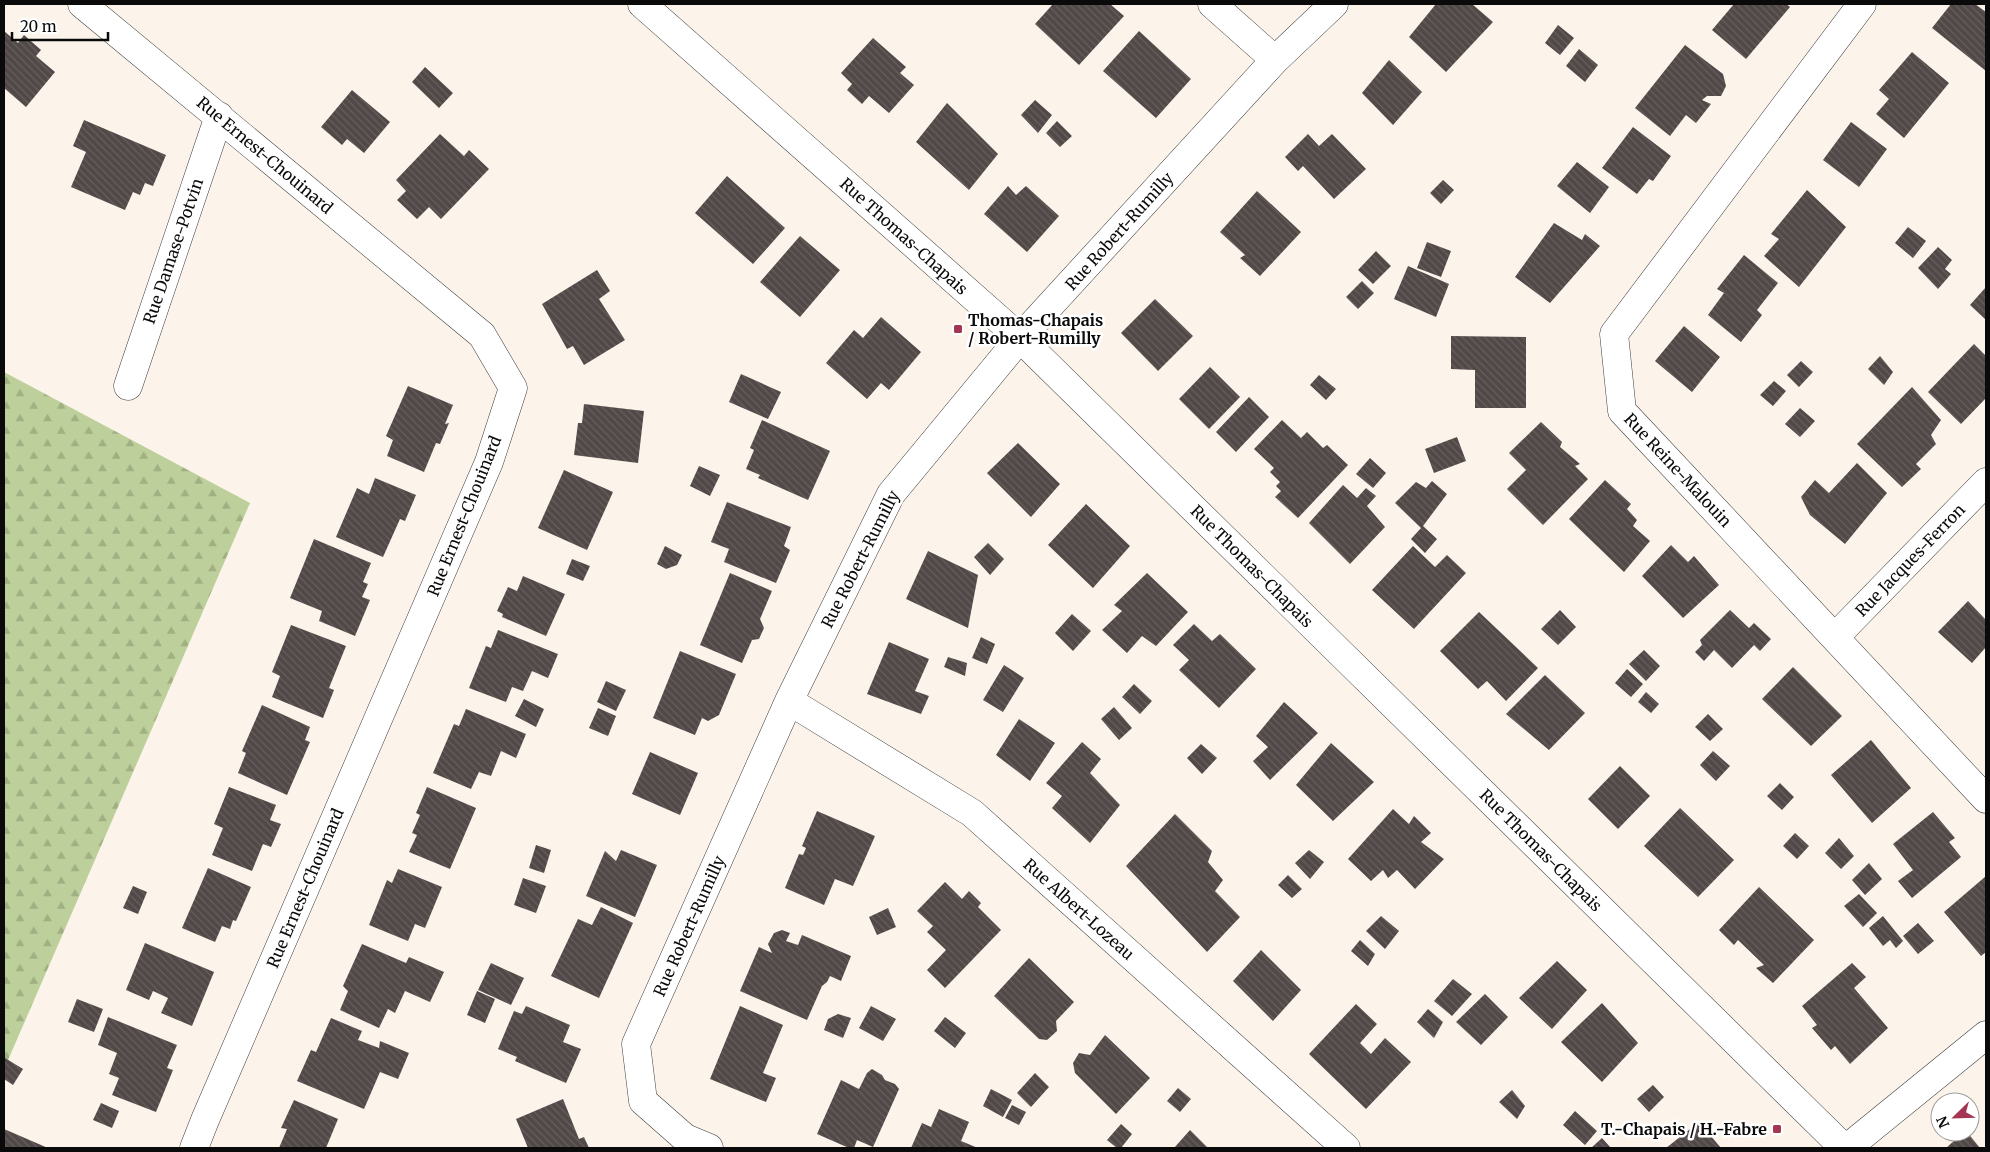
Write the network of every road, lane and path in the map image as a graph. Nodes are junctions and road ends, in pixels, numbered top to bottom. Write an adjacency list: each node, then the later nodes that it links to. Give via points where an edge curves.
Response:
1 (82, 4): 7 (street, Rue Ernest-Chouinard)
2 (642, 4): 8 (street, Rue Thomas-Chapais)
3 (1212, 4): 6 (street)
4 (1334, 4): 6 (street, Rue Robert-Rumilly)
5 (1862, 4): 11 (street, Rue Reine-Malouin, via 1614,334 1622,411)
6 (1275, 60): 8 (street, Rue Robert-Rumilly)
7 (219, 116): 9 (street, Rue Damase-Potvin); 15 (street, Rue Ernest-Chouinard, via 482,335 513,388 489,462)
8 (1020, 338): 12 (street, Rue Robert-Rumilly, via 890,494); 18 (street, Rue Thomas-Chapais)
9 (128, 386)
10 (1986, 482): 11 (street, Rue Jacques-Ferron)
11 (1835, 638): 13 (street, Rue Reine-Malouin)
12 (789, 701): 16 (street, Rue Robert-Rumilly, via 636,1044 643,1101 685,1138); 17 (street, Rue Albert-Lozeau, via 972,813)
13 (1986, 799)
14 (1986, 1035): 18 (street)
15 (194, 1148)
16 (709, 1148)
17 (1346, 1148)
18 (1845, 1148)

